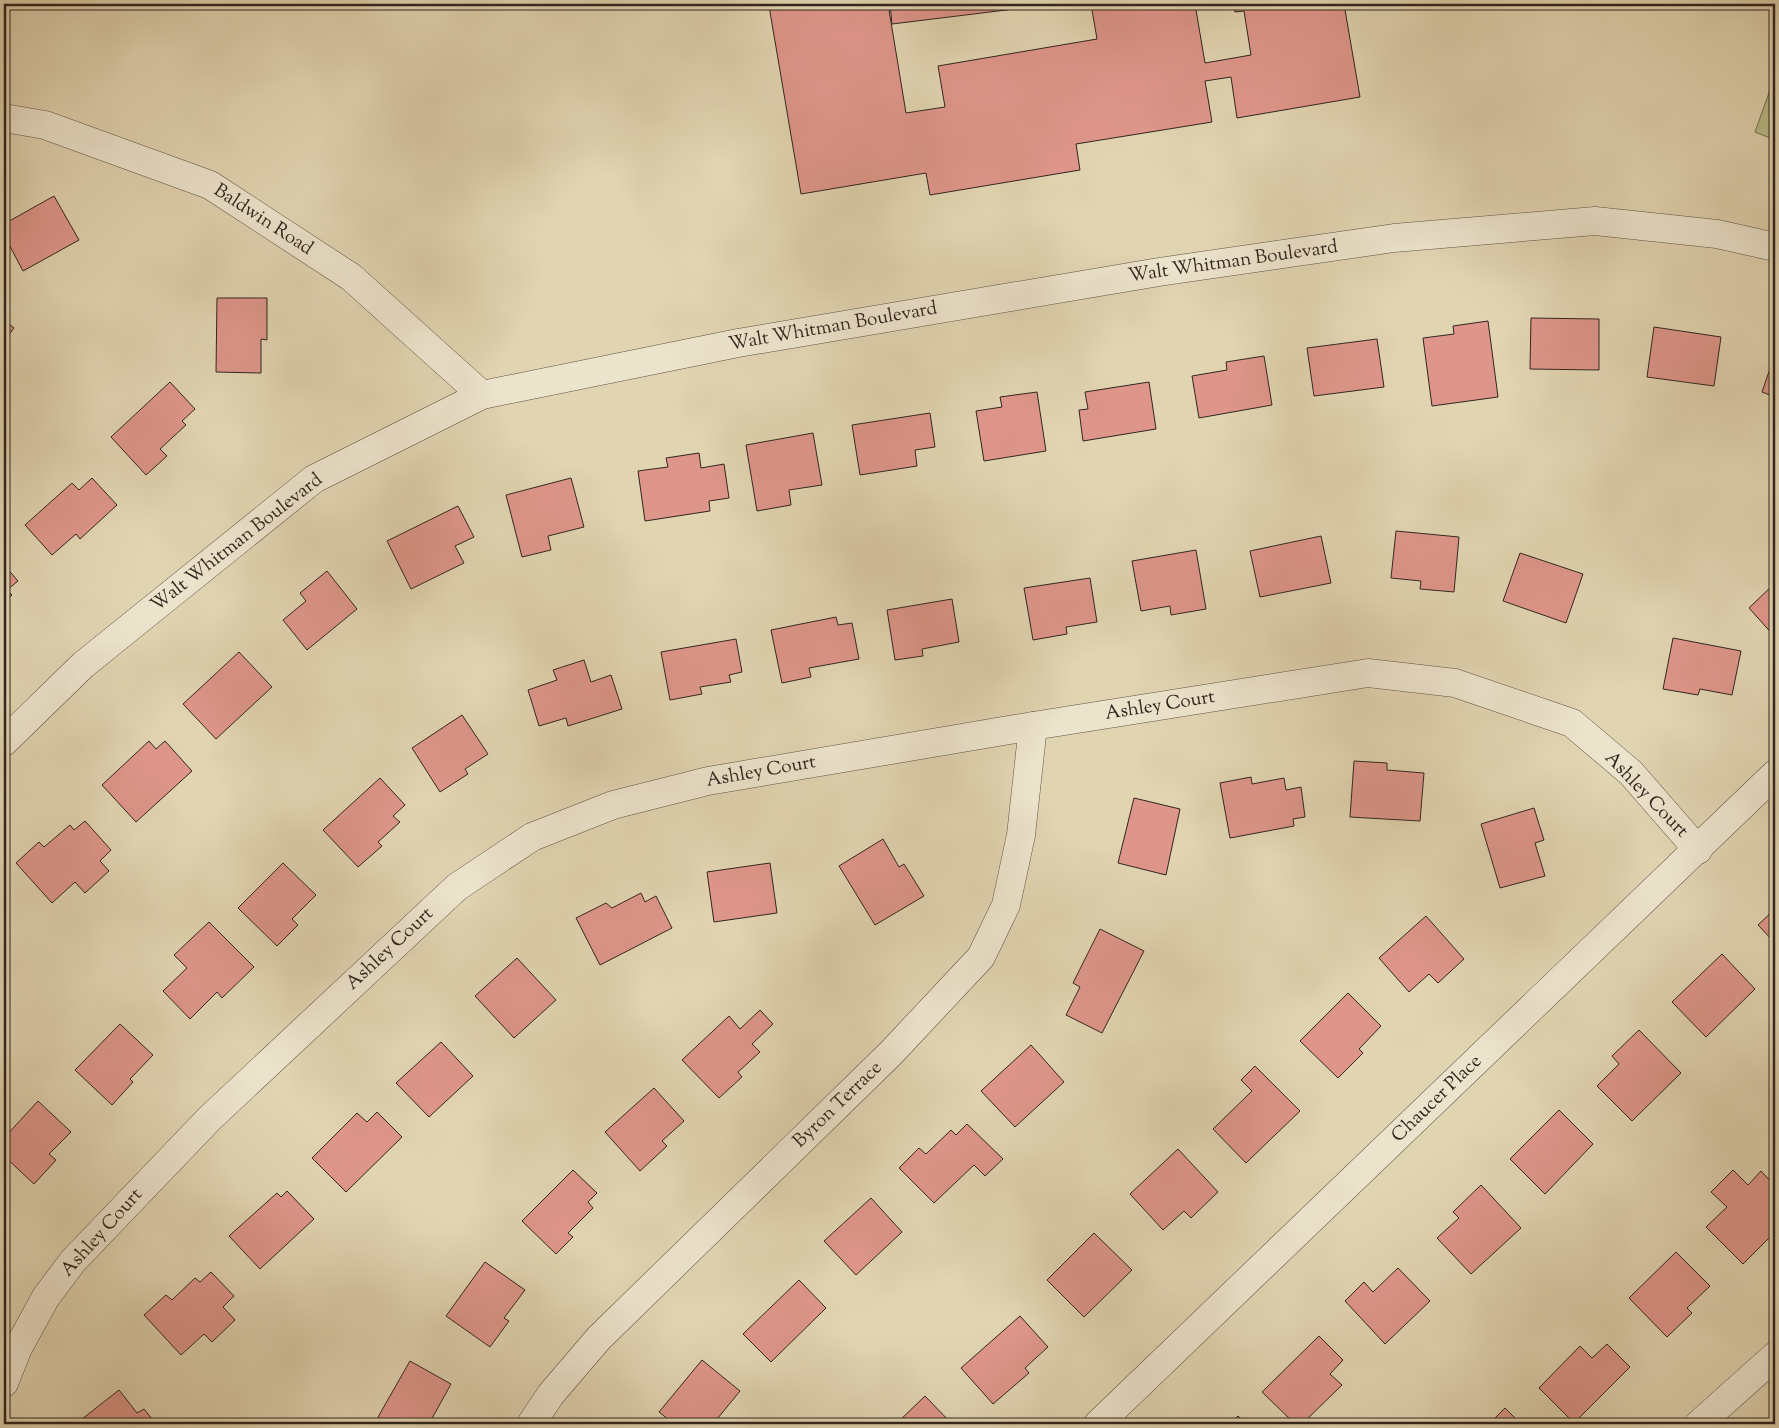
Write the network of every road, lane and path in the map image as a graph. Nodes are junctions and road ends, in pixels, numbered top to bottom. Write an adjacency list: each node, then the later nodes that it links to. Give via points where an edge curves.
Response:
1 (4, 118): 3 (street, Baldwin Road, via 45,125 210,185 351,277)
2 (1775, 247): 3 (street, Walt Whitman Boulevard, via 1717,234 1595,221 1394,238 1159,272 738,343)
3 (482, 396): 5 (street, Walt Whitman Boulevard, via 314,479 83,665)
4 (1033, 726): 7 (street, Ashley Court, via 1368,673 1455,683 1572,723 1631,773); 9 (street, Ashley Court, via 708,781 613,805 532,838 457,887 210,1118 73,1261 46,1297 18,1348); 10 (street, Byron Terrace, via 1021,835 1006,905 981,958 892,1053 599,1338 551,1394)
5 (4, 742)
6 (1775, 774): 7 (street, Chaucer Place)
7 (1698, 850): 11 (street, Chaucer Place)
8 (1775, 1356): 12 (street)
9 (4, 1383)
10 (532, 1424)
11 (1098, 1424)
12 (1699, 1424)

